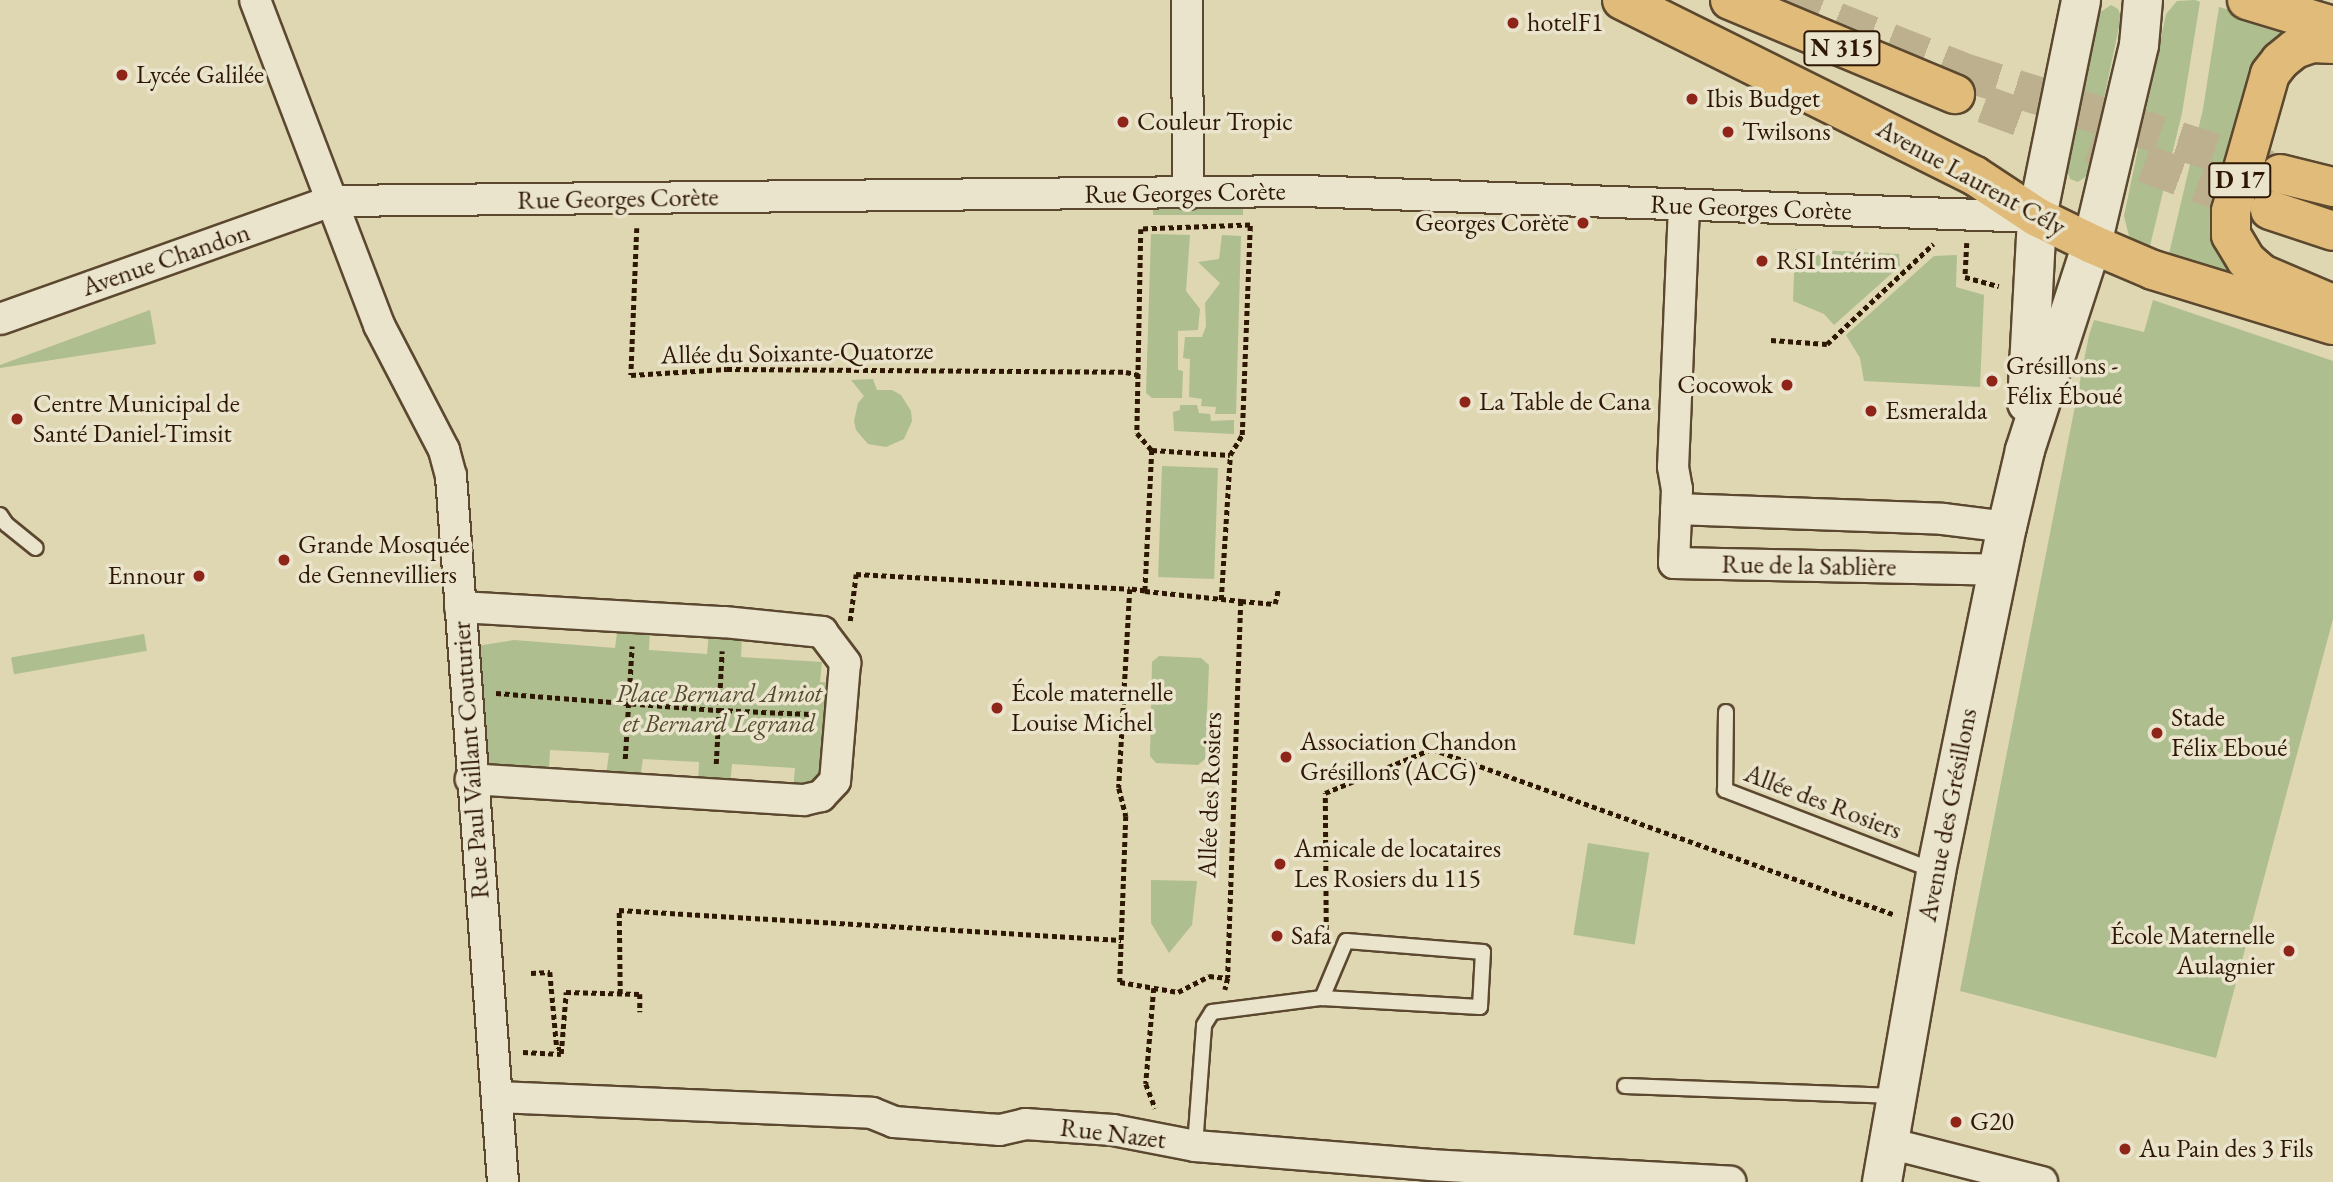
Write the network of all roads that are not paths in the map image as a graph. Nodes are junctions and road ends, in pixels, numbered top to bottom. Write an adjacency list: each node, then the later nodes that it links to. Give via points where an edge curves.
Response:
1 (255, 0): 14 (street, Rue Paul Vaillant Couturier)
2 (1187, 0): 12 (street)
3 (1622, 0): 17 (main road, Avenue Laurent Cély, via 1975,176)
4 (1730, 0): 10 (main road, N 315)
5 (2081, 0): 17 (main road, Avenue des Grésillons)
6 (2143, 0): 19 (main road, Avenue des Grésillons, via 2139,45)
7 (2248, 0): 8 (main road)
8 (2333, 26)
9 (2333, 44): 20 (main road, D 17, via 2312,43 2295,50 2270,74 2231,211 2231,235 2246,260 2262,274)
10 (1955, 94)
11 (2333, 187): 13 (main road)
12 (1188, 194): 14 (street, Rue Georges Corète); 15 (street, Rue Georges Corète, via 1303,191)
13 (2275, 194): 16 (main road); 18 (main road)
14 (332, 201): 21 (street, Avenue Chandon); 29 (street, Rue Paul Vaillant Couturier, via 379,325 444,450 451,476)
15 (1684, 206): 17 (street, Rue Georges Corète); 24 (street, Rue de la Sablière, via 1673,467)
16 (2333, 211)
17 (2037, 217): 19 (main road, Avenue Laurent Cély); 23 (main road, Avenue des Grésillons)
18 (2333, 232)
19 (2092, 244): 22 (main road, Avenue Laurent Cély, via 2153,270); 23 (main road, Avenue des Grésillons)
20 (2333, 304)
21 (0, 319)
22 (2333, 325)
23 (2025, 450): 26 (main road, Avenue des Grésillons)
24 (1676, 509): 26 (street, Rue de la Sablière, via 1944,519); 28 (street, Rue de la Sablière, via 1674,563)
25 (0, 515): 27 (lane)
26 (2007, 527): 28 (main road, Avenue des Grésillons)
27 (36, 548)
28 (1998, 570): 32 (main road, Avenue des Grésillons)
29 (460, 607): 31 (street, Rue Paul Vaillant Couturier); 31 (street, via 821,632 845,663 835,781 821,796 803,800)
30 (1726, 712): 32 (lane, Allée des Rosiers, via 1725,790)
31 (471, 779): 35 (street, Rue Paul Vaillant Couturier)
32 (1936, 872): 36 (main road, Avenue des Grésillons)
33 (1322, 998): 33 (lane, via 1480,1007 1483,952 1346,941); 38 (lane, via 1212,1012 1204,1025)
34 (1625, 1086): 36 (lane)
35 (497, 1097): 38 (street, Rue Nazet, via 872,1112 894,1122 1000,1130 1025,1124 1113,1130); 39 (street, Rue Paul Vaillant Couturier)
36 (1896, 1097): 37 (main road, Avenue des Grésillons)
37 (1888, 1143): 41 (main road, Avenue des Grésillons); 42 (street)
38 (1195, 1146): 40 (street, Rue Nazet)
39 (503, 1182)
40 (1731, 1182)
41 (1882, 1182)
42 (2042, 1182)

